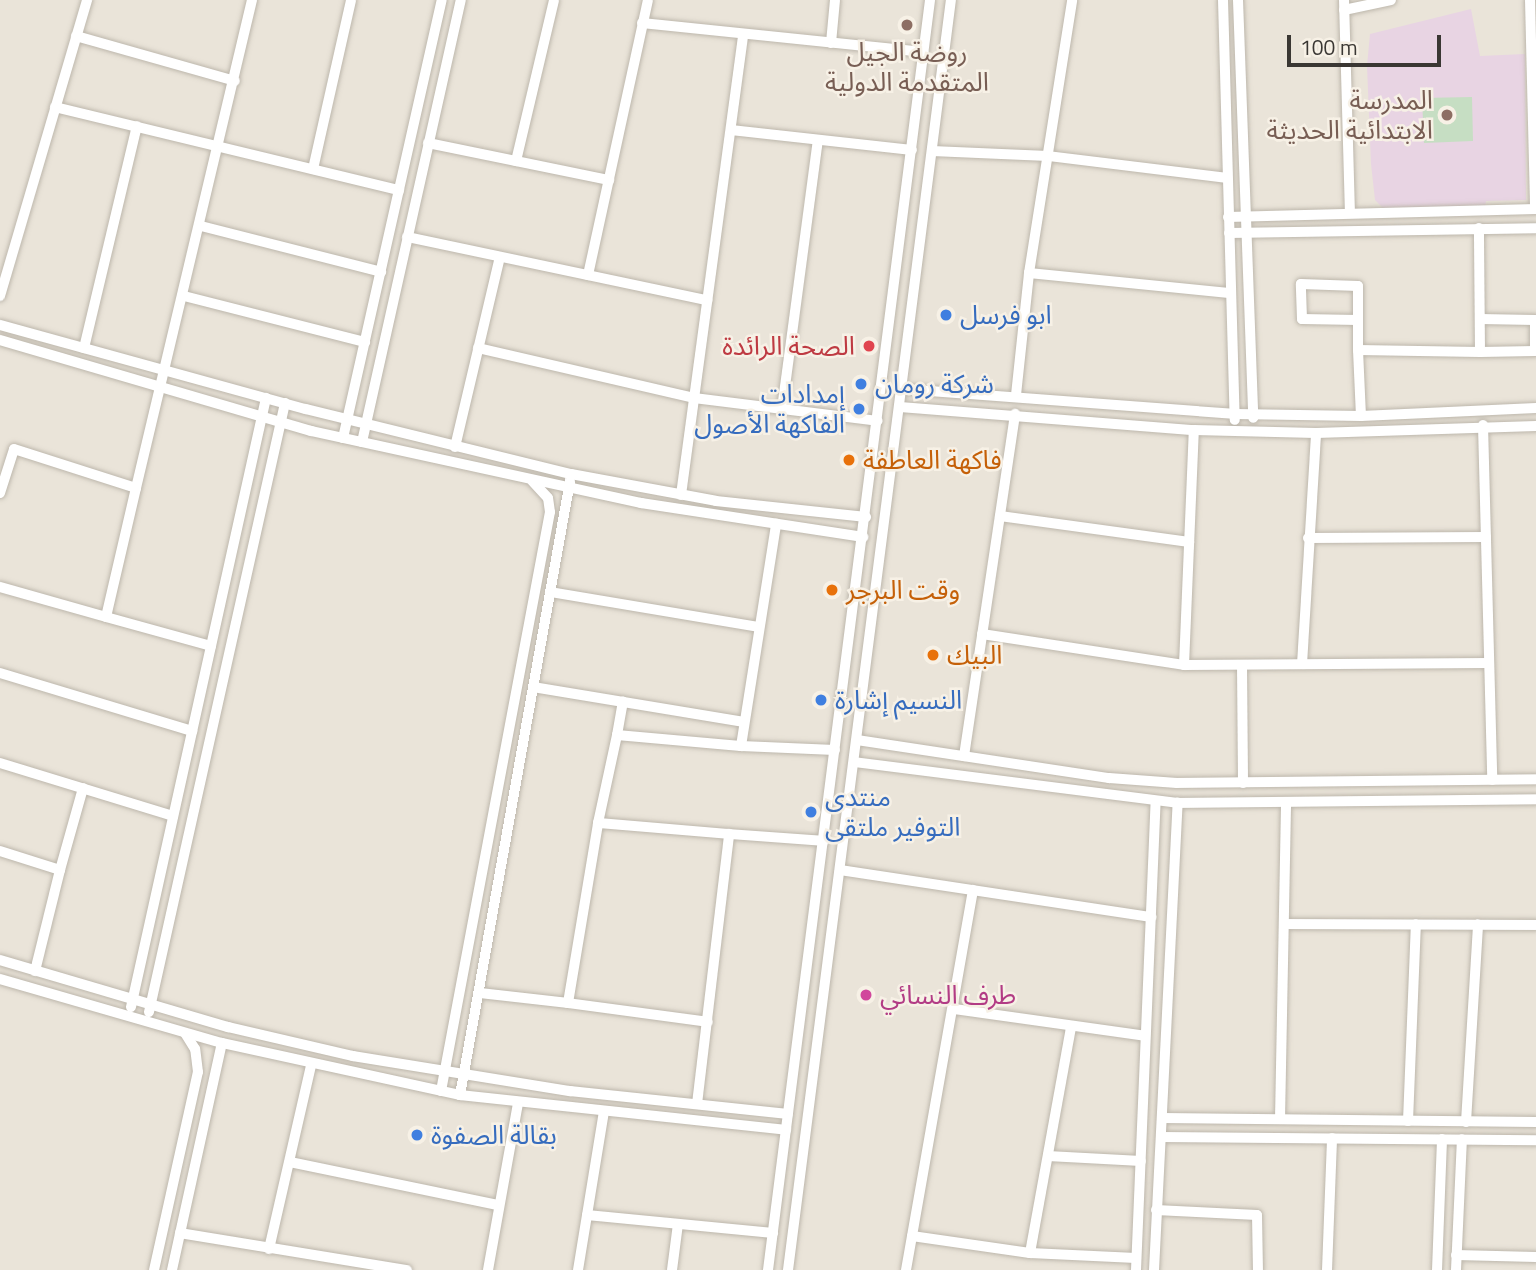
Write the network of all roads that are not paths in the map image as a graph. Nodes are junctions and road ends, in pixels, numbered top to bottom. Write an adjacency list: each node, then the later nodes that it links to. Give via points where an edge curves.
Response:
1 (87, 0): 19 (street)
2 (252, 0): 22 (street)
3 (351, 0): 33 (street)
4 (442, 0): 36 (street)
5 (461, 0): 27 (street)
6 (554, 0): 32 (street)
7 (648, 0): 17 (street)
8 (835, 0): 20 (street)
9 (930, 0): 21 (street)
10 (951, 0): 30 (street)
11 (1072, 0): 31 (street)
12 (1223, 0): 34 (street)
13 (1238, 0): 39 (street)
14 (1391, 0): 16 (street)
15 (1530, 0): 37 (street)
16 (1344, 5): 38 (street)
17 (642, 23): 18 (street); 35 (street)
18 (743, 35): 20 (street); 25 (street)
19 (76, 36): 22 (street); 23 (street)
20 (831, 43): 21 (street)
21 (924, 52): 29 (street)
22 (235, 81): 28 (street)
23 (55, 107): 24 (street); 52 (street)
24 (137, 126): 28 (street); 60 (street)
25 (730, 130): 26 (street); 54 (street)
26 (818, 140): 29 (street); 73 (street)
27 (428, 142): 32 (street); 46 (street)
28 (219, 146): 33 (street); 41 (street)
29 (912, 150): 80 (street)
30 (932, 151): 31 (street); 66 (street)
31 (1048, 156): 34 (street); 49 (street)
32 (516, 161): 35 (street)
33 (313, 169): 36 (street)
34 (1227, 178): 40 (street)
35 (609, 180): 50 (street)
36 (399, 190): 48 (street)
37 (1535, 209): 38 (street)
38 (1350, 211): 39 (street)
39 (1247, 216): 40 (street); 44 (street)
40 (1228, 217): 45 (street)
41 (201, 226): 48 (street); 53 (street)
42 (1479, 228): 43 (street); 44 (street); 55 (street)
43 (1536, 228)
44 (1247, 232): 45 (street); 74 (street)
45 (1229, 233): 51 (street)
46 (407, 237): 47 (street); 82 (street)
47 (500, 257): 50 (street); 61 (street)
48 (381, 272): 59 (street)
49 (1030, 273): 51 (street); 67 (street)
50 (588, 275): 54 (street)
51 (1229, 293): 76 (street)
52 (0, 296)
53 (184, 296): 59 (street); 64 (street)
54 (707, 300): 69 (street)
55 (1480, 319): 63 (street); 63 (street, via 1535,320 1535,351)
56 (1358, 320): 56 (street, via 1358,286 1301,284 1301,319); 62 (street)
57 (0, 325): 60 (street)
58 (0, 340): 65 (street)
59 (365, 342): 79 (street)
60 (84, 348): 64 (street)
61 (478, 348): 69 (street); 92 (street)
62 (1358, 350): 63 (street); 77 (street)
63 (1480, 352)
64 (166, 371): 65 (street); 68 (street)
65 (161, 388): 78 (street); 96 (street)
66 (903, 389): 67 (street); 71 (street)
67 (1016, 395): 76 (street)
68 (266, 398): 70 (street); 78 (street)
69 (694, 398): 73 (street); 99 (street)
70 (285, 403): 79 (street); 81 (street)
71 (900, 407): 75 (street); 123 (street)
72 (1536, 408): 77 (street)
73 (782, 409): 80 (street)
74 (1253, 413): 76 (street); 77 (street); 87 (street)
75 (1015, 414): 86 (street); 100 (street)
76 (1236, 414): 85 (street)
77 (1361, 416)
78 (262, 417): 81 (street); 112 (street)
79 (347, 419): 82 (street); 89 (street)
80 (878, 421): 101 (street)
81 (281, 423): 89 (street); 156 (street)
82 (366, 424): 90 (street); 92 (street)
83 (1483, 425): 84 (street); 88 (street); 104 (street)
84 (1536, 426)
85 (1235, 429): 86 (street); 87 (street)
86 (1194, 430): 106 (street)
87 (1253, 431): 88 (street)
88 (1316, 433): 105 (street)
89 (343, 438): 90 (street)
90 (362, 442): 95 (street)
91 (0, 446): 93 (street)
92 (455, 447): 94 (street)
93 (13, 449): 96 (street); 98 (street)
94 (571, 474): 97 (street); 99 (street)
95 (530, 479): 97 (street); 166 (street, via 548,498 550,512)
96 (136, 488): 109 (street)
97 (569, 488): 102 (street); 108 (street)
98 (0, 493)
99 (681, 495): 101 (street)
100 (1000, 516): 106 (street); 111 (street)
101 (866, 517): 103 (street)
102 (776, 524): 103 (street); 110 (street)
103 (863, 537): 125 (street)
104 (1486, 537): 105 (street); 113 (street)
105 (1308, 538): 114 (street)
106 (1189, 542): 115 (street)
107 (0, 587): 109 (street)
108 (550, 592): 110 (street); 118 (street)
109 (106, 617): 112 (street)
110 (760, 627): 120 (street)
111 (982, 634): 115 (street); 126 (street)
112 (211, 646): 121 (street)
113 (1489, 663): 114 (street); 130 (street)
114 (1302, 664): 116 (street)
115 (1184, 665): 116 (street)
116 (1242, 665): 131 (street)
117 (0, 673): 121 (street)
118 (533, 687): 119 (street); 153 (street)
119 (623, 702): 120 (street); 122 (street)
120 (744, 722): 124 (street)
121 (192, 731): 137 (street)
122 (617, 735): 124 (street); 138 (street)
123 (857, 740): 126 (street); 127 (street)
124 (741, 746): 125 (street)
125 (835, 750): 140 (street)
126 (964, 756): 131 (street, via 1109,778)
127 (854, 762): 134 (street); 143 (street)
128 (0, 763): 132 (street)
129 (1536, 779): 130 (street)
130 (1492, 780): 131 (street)
131 (1243, 783)
132 (83, 788): 137 (street); 142 (street)
133 (1536, 799): 135 (street)
134 (1156, 802): 136 (street); 145 (street)
135 (1286, 802): 136 (street); 146 (street)
136 (1178, 803): 174 (street)
137 (173, 816): 154 (street)
138 (598, 822): 139 (street); 155 (street)
139 (729, 834): 140 (street); 160 (street)
140 (824, 841): 173 (street)
141 (0, 851): 142 (street)
142 (60, 870): 151 (street)
143 (840, 870): 144 (street); 208 (street)
144 (973, 890): 145 (street); 157 (street)
145 (1151, 917): 163 (street)
146 (1284, 924): 147 (street); 175 (street)
147 (1416, 924): 148 (street); 176 (street)
148 (1478, 925): 149 (street); 177 (street)
149 (1536, 925)
150 (0, 960): 151 (street)
151 (35, 971): 154 (street)
152 (0, 979): 158 (street)
153 (480, 993): 155 (street); 167 (street)
154 (133, 1000): 156 (street); 158 (street)
155 (569, 1003): 160 (street)
156 (150, 1005): 159 (street); 166 (street, via 293,1044)
157 (954, 1009): 161 (street); 194 (street)
158 (129, 1017): 159 (street)
159 (146, 1021): 162 (street)
160 (708, 1022): 171 (street)
161 (1071, 1027): 163 (street); 185 (street)
162 (185, 1033): 164 (street); 201 (street, via 195,1049 198,1072)
163 (1145, 1036): 186 (street)
164 (222, 1043): 165 (street); 192 (street)
165 (311, 1065): 168 (street); 187 (street)
166 (445, 1073): 167 (street); 168 (street)
167 (463, 1076): 169 (street); 171 (street)
168 (441, 1091): 169 (street)
169 (460, 1095): 170 (street)
170 (518, 1103): 172 (street); 188 (street)
171 (697, 1104): 173 (street)
172 (604, 1112): 179 (street); 190 (street)
173 (788, 1114): 179 (street)
174 (1162, 1118): 175 (street); 180 (street)
175 (1280, 1119): 176 (street)
176 (1408, 1121): 177 (street)
177 (1466, 1122): 178 (street)
178 (1536, 1122)
179 (786, 1130): 193 (street)
180 (1161, 1137): 181 (street); 189 (street)
181 (1332, 1138): 182 (street); 212 (street)
182 (1441, 1139): 183 (street); 213 (street)
183 (1462, 1139): 184 (street); 197 (street)
184 (1536, 1140)
185 (1048, 1156): 186 (street); 196 (street)
186 (1141, 1161): 200 (street)
187 (290, 1162): 188 (street); 195 (street)
188 (498, 1205): 204 (street)
189 (1156, 1210): 210 (street); 211 (street, via 1257,1215)
190 (587, 1214): 191 (street); 205 (street)
191 (678, 1224): 193 (street); 206 (street)
192 (180, 1233): 195 (street); 202 (street)
193 (773, 1233): 207 (street)
194 (912, 1236): 196 (street); 209 (street)
195 (269, 1249): 203 (street)
196 (1030, 1253): 200 (street)
197 (1456, 1255): 198 (street); 214 (street)
198 (1514, 1256): 199 (street); 215 (street)
199 (1536, 1257)
200 (1136, 1264)
201 (154, 1270)
202 (172, 1270)
203 (407, 1270)
204 (488, 1270)
205 (578, 1270)
206 (672, 1270)
207 (768, 1270)
208 (788, 1270)
209 (906, 1270)
210 (1154, 1270)
211 (1258, 1270)
212 (1326, 1270)
213 (1437, 1270)
214 (1456, 1270)
215 (1514, 1270)

